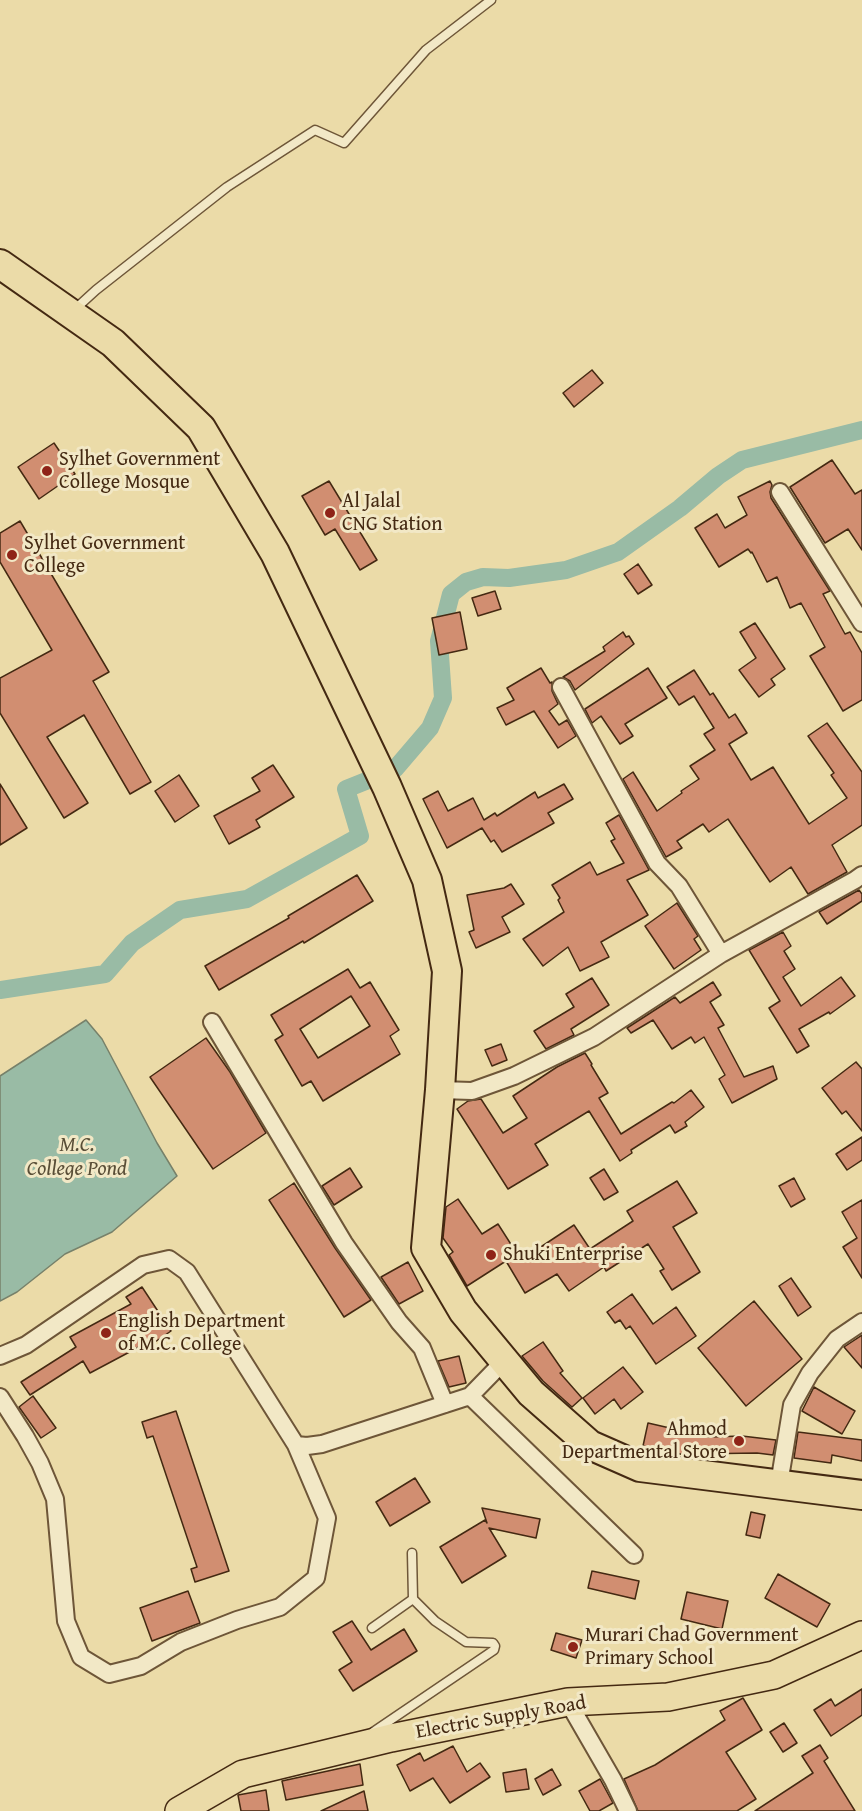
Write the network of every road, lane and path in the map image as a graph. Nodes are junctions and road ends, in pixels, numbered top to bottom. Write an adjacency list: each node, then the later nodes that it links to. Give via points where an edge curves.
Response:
1 (491, 0): 3 (lane, via 426,50 344,143 315,130 227,187)
2 (0, 264): 3 (highway)
3 (70, 313): 10 (highway, via 113,343 201,428 275,553 387,787 427,880 447,971)
4 (780, 492): 5 (street)
5 (862, 623)
6 (561, 687): 8 (street, via 657,863 680,885)
7 (862, 875): 8 (street)
8 (721, 954): 10 (street, via 574,1047 472,1091)
9 (212, 1022): 16 (street, via 344,1243 422,1348)
10 (440, 1090): 13 (highway, via 426,1248 463,1311)
11 (862, 1322): 18 (street, via 837,1340 810,1373 792,1405)
12 (0, 1356): 17 (street, via 26,1345 143,1265 169,1259 187,1272)
13 (505, 1360): 14 (street); 18 (highway, via 531,1393 590,1445 640,1467)
14 (470, 1396): 16 (street); 21 (street)
15 (0, 1397): 17 (street, via 40,1463 55,1499 66,1621 81,1657 109,1674 141,1666 181,1642 280,1607 316,1578 327,1518)
16 (445, 1404): 17 (street, via 322,1444)
17 (296, 1444)
18 (779, 1484): 19 (highway)
19 (862, 1495)
20 (412, 1553): 22 (lane)
21 (634, 1555)
22 (413, 1599): 23 (lane); 26 (lane, via 435,1622 466,1642 493,1643 494,1650)
23 (372, 1628)
24 (862, 1635): 25 (main road, Electric Supply Road, via 774,1675 668,1697)
25 (568, 1702): 26 (main road, Electric Supply Road); 28 (street)
26 (351, 1748): 27 (main road, Electric Supply Road, via 243,1774)
27 (179, 1811)
28 (628, 1811)

